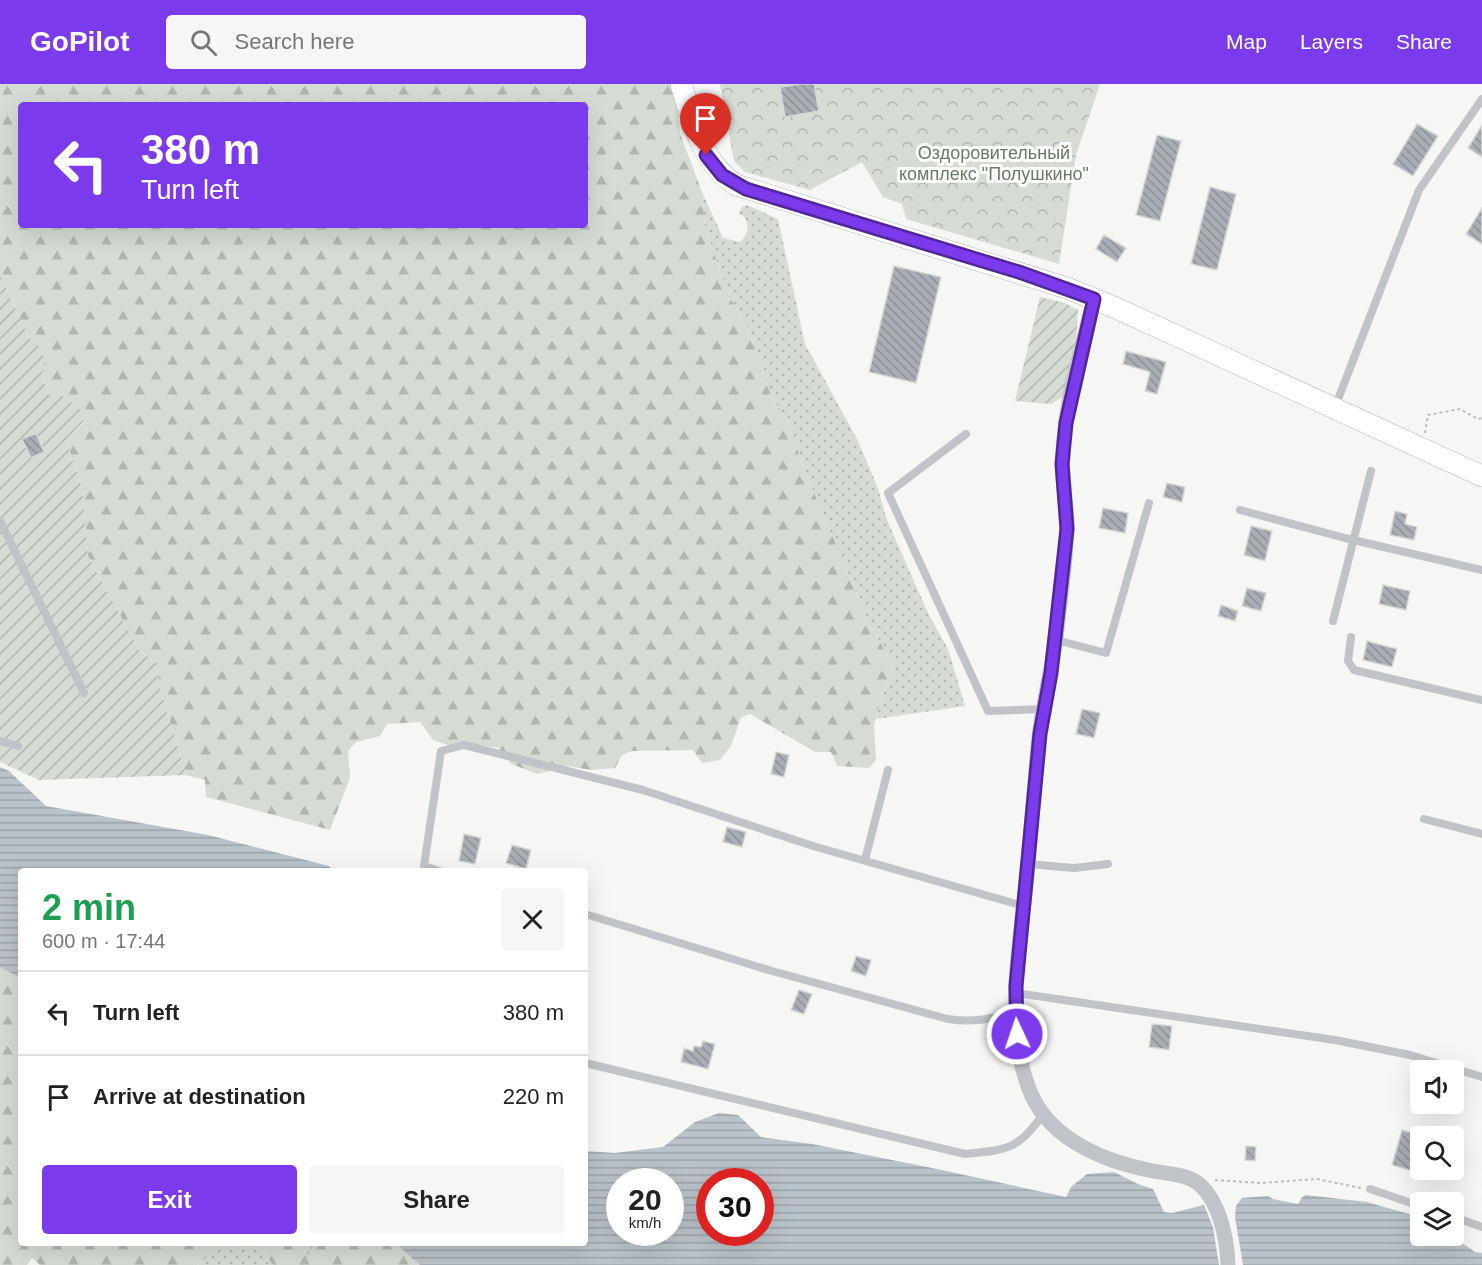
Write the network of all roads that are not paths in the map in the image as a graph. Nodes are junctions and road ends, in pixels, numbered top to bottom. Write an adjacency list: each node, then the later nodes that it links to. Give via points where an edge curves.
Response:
1 (681, 84): 3 (main road, via 706,155 736,185)
2 (1482, 99): 4 (lane, via 1419,190)
3 (1094, 299): 4 (main road); 15 (street, via 1066,423 1062,464 1067,529)
4 (1335, 408): 7 (main road)
5 (966, 434): 18 (lane, via 888,493 988,711)
6 (1371, 471): 11 (lane)
7 (1482, 476)
8 (1149, 503): 15 (lane, via 1106,653)
9 (1240, 510): 11 (lane)
10 (0, 521): 16 (lane)
11 (1354, 540): 12 (lane); 13 (lane)
12 (1482, 570)
13 (1333, 621)
14 (1352, 637): 17 (lane, via 1348,661 1354,670)
15 (1056, 640): 18 (street)
16 (84, 693)
17 (1482, 700)
18 (1044, 709): 25 (street)
19 (0, 741): 20 (lane)
20 (18, 746)
21 (888, 770): 24 (lane)
22 (1424, 819): 23 (lane)
23 (1482, 834)
24 (865, 860): 27 (lane, via 643,790 464,745 441,751 424,866); 28 (lane)
25 (1028, 864): 26 (lane); 28 (street)
26 (1108, 864)
27 (430, 868)
28 (1024, 906): 30 (street)
29 (588, 915): 31 (lane, via 948,1018 975,1022)
30 (1016, 993): 31 (street); 33 (lane, via 1335,1040 1410,1055)
31 (1015, 1011): 34 (street, via 1022,1066)
32 (588, 1064): 34 (lane, via 965,1154 1015,1145 1032,1131)
33 (1482, 1077)
34 (1043, 1114): 39 (street, via 1067,1138 1111,1159 1190,1178 1204,1189 1215,1206)
35 (1370, 1190): 36 (lane)
36 (1410, 1203)
37 (1464, 1221): 38 (lane)
38 (1482, 1227)
39 (1228, 1265)

